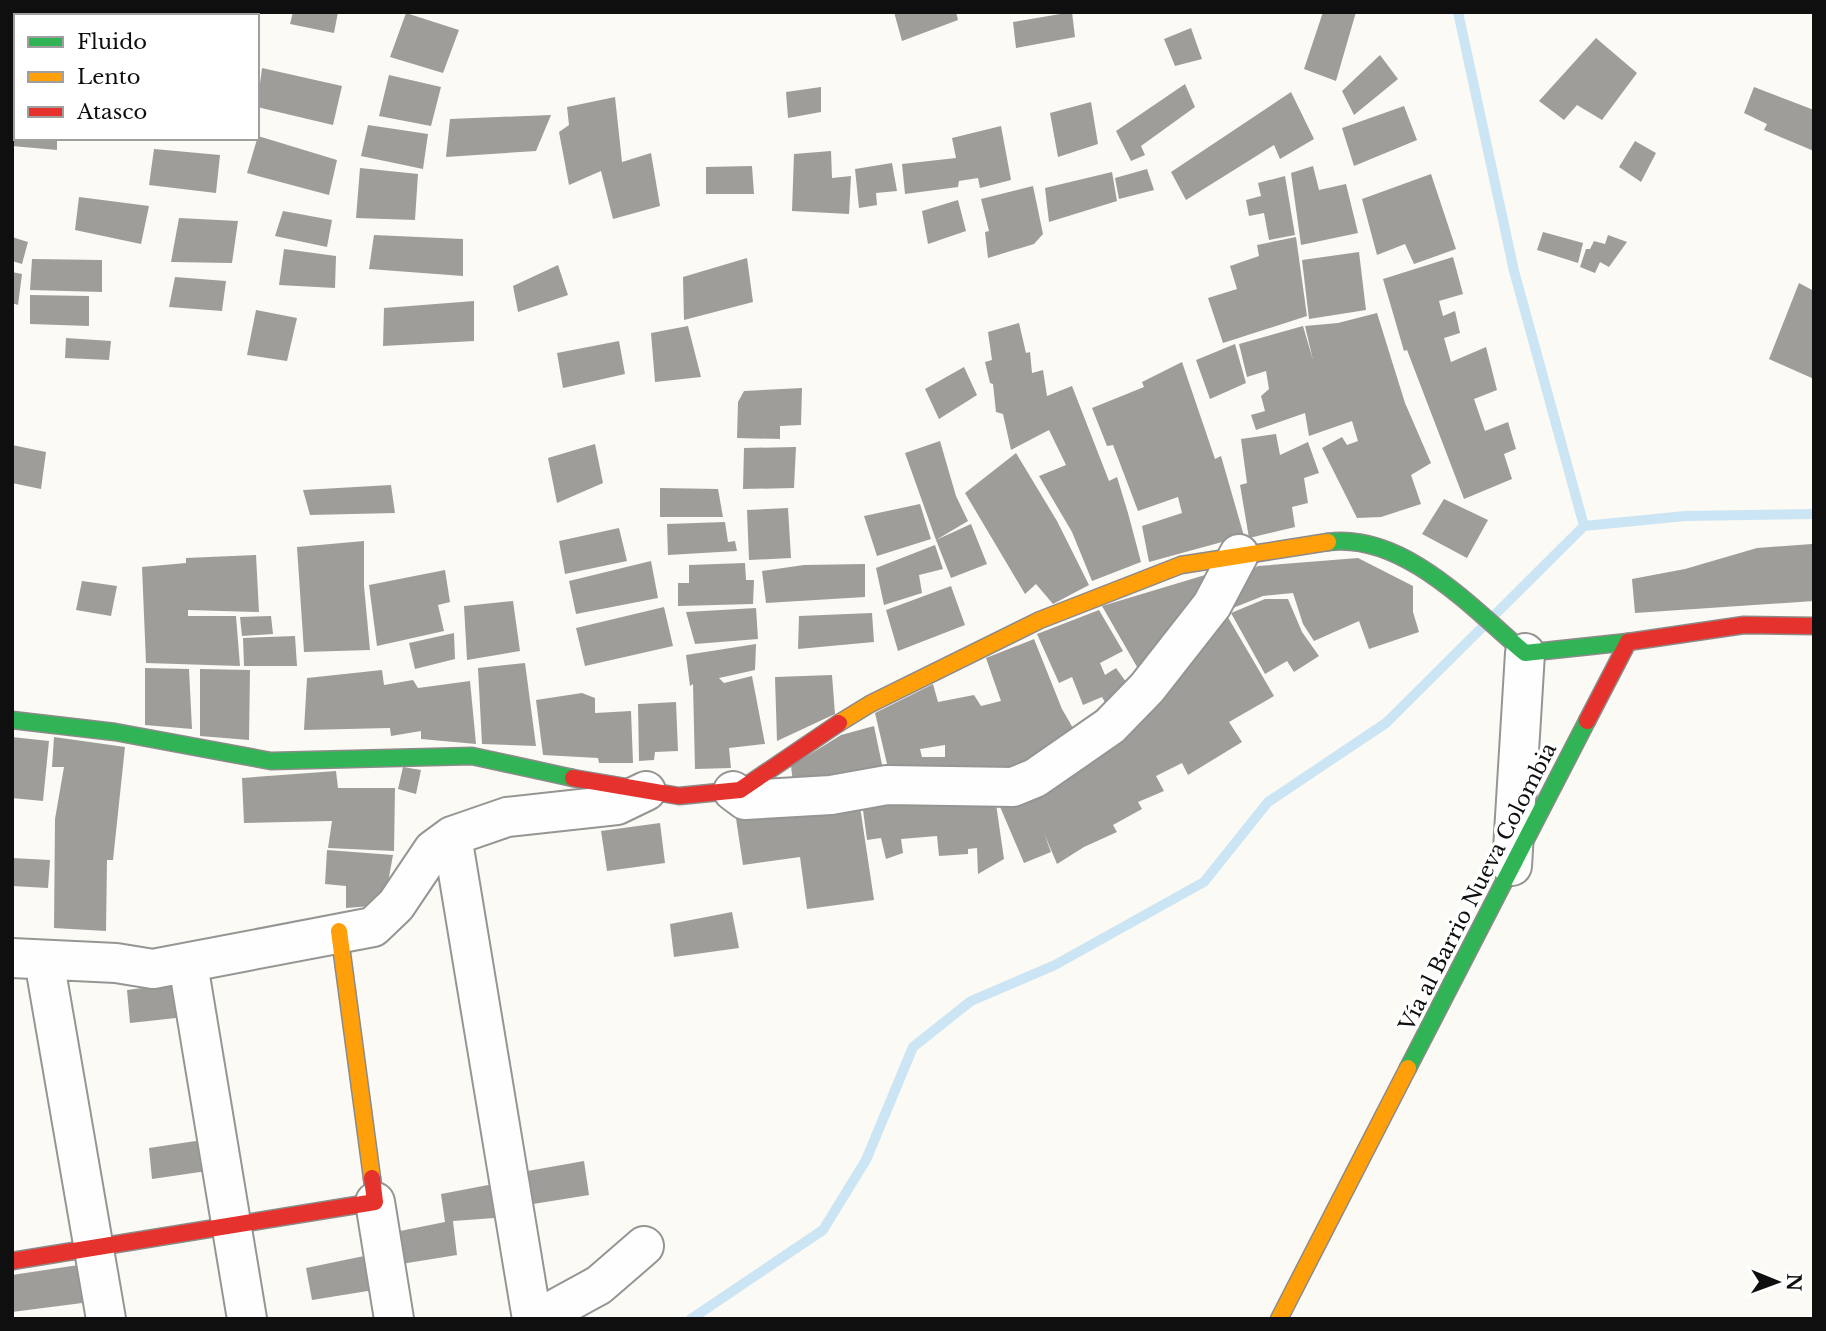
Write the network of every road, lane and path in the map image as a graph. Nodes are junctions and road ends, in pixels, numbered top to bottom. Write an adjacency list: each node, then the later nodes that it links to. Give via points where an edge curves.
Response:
1 (1239, 554): 4 (street, via 1352,539 1423,567); 7 (street, via 1181,565 1040,620 870,704); 7 (street, via 1212,605 1147,688 1110,726 1035,778 1013,787 887,785 831,795 745,800)
2 (1814, 626): 3 (street, via 1786,623 1691,630)
3 (1628, 642): 4 (street); 9 (street, Vía al Barrio Nueva Colombia)
4 (1525, 653): 9 (street)
5 (12, 720): 6 (street, via 115,732 271,761 472,756)
6 (646, 791): 7 (street, via 679,796); 8 (street, via 617,805 506,817)
7 (733, 791)
8 (452, 836): 10 (street, via 433,850 396,905 373,927); 21 (street)
9 (1513, 866): 23 (street, Vía al Barrio Nueva Colombia)
10 (339, 931): 12 (street); 13 (street)
11 (28, 959): 12 (street, via 153,969); 16 (street)
12 (188, 964): 14 (street)
13 (375, 1202): 14 (street); 20 (street)
14 (232, 1224): 16 (street); 19 (street)
15 (644, 1246): 22 (street, via 599,1285)
16 (95, 1250): 17 (street); 18 (street)
17 (12, 1261)
18 (106, 1319)
19 (247, 1319)
20 (394, 1319)
21 (531, 1319)
22 (537, 1319)
23 (1279, 1319)

